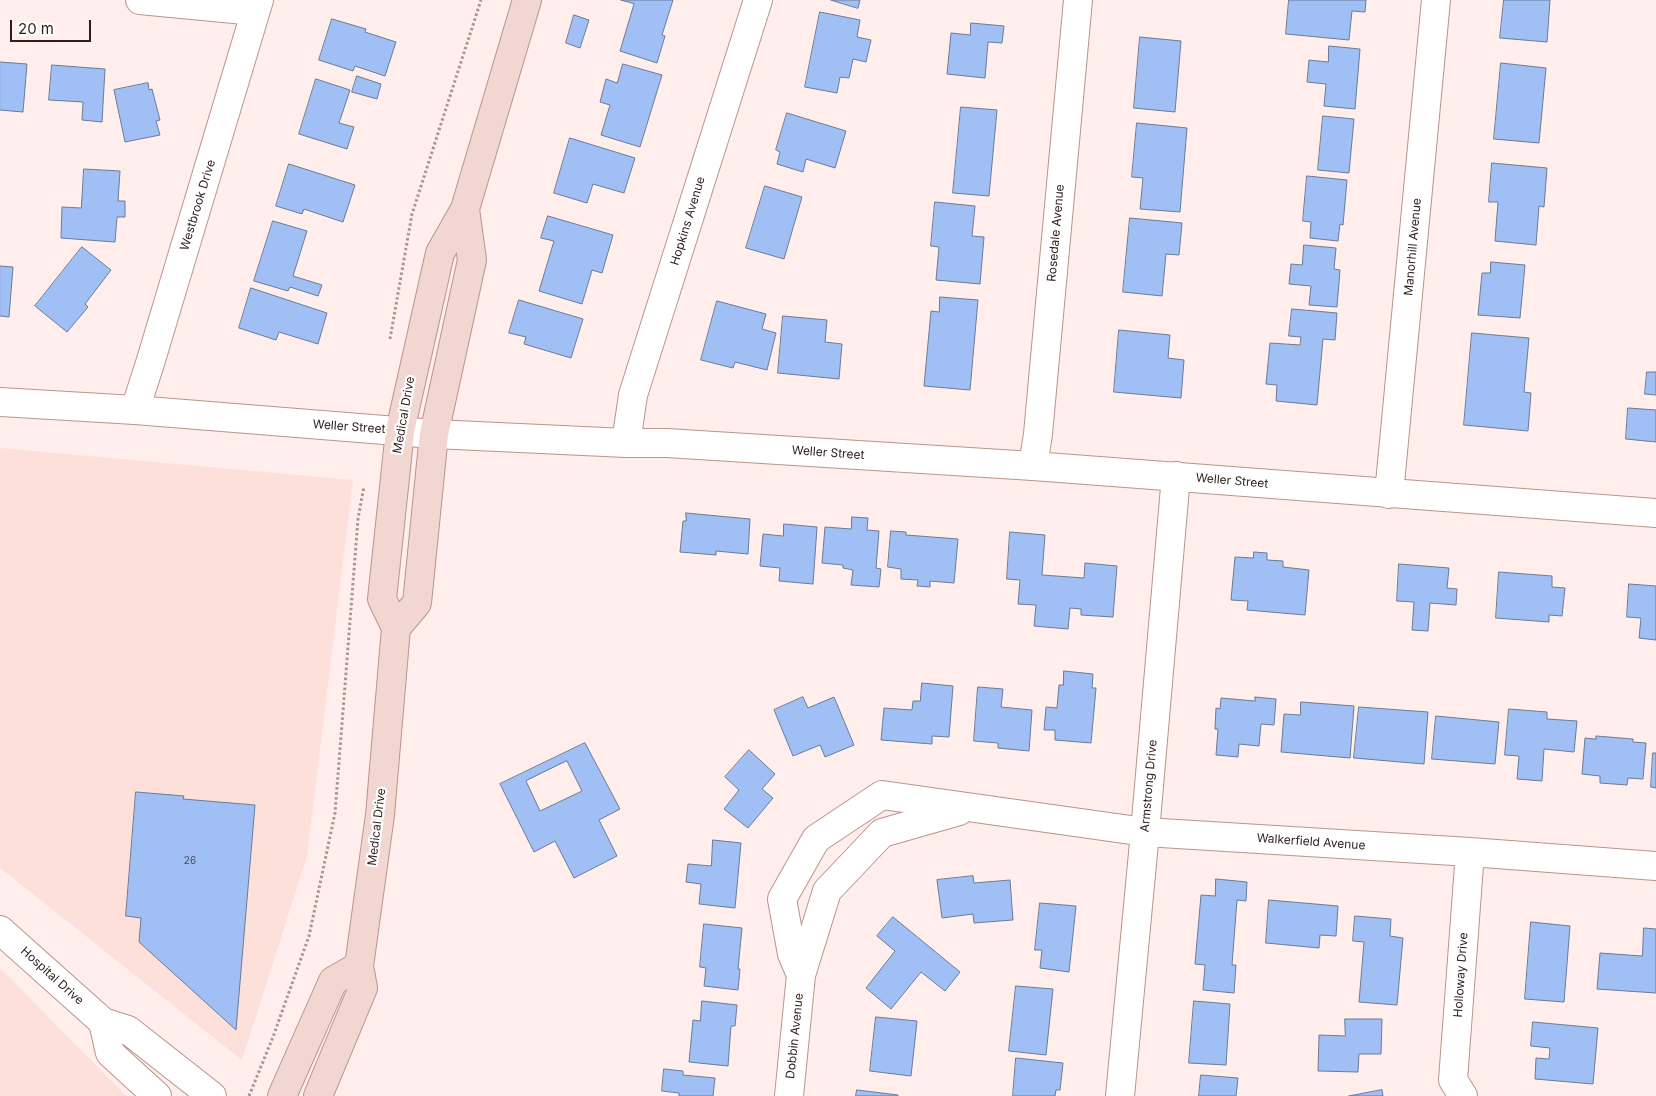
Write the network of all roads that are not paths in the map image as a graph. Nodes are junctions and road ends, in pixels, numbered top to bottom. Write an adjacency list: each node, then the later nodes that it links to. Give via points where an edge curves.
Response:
1 (140, 0): 6 (street)
2 (527, 0): 7 (main road, Medical Drive)
3 (758, 0): 12 (street, Hopkins Avenue, via 633,395)
4 (1078, 0): 13 (street, Rosedale Avenue)
5 (1436, 0): 15 (street, Manorhill Avenue)
6 (257, 5): 9 (street, Westbrook Drive)
7 (465, 209): 10 (main road, Medical Drive, via 440,253); 11 (main road, Medical Drive, via 472,260)
8 (0, 402): 9 (street, Weller Street)
9 (135, 410): 10 (street, Weller Street)
10 (400, 431): 11 (street, Weller Street); 17 (main road, Medical Drive, via 382,599)
11 (434, 434): 12 (street, Weller Street); 17 (main road, Medical Drive, via 417,603)
12 (626, 443): 13 (street, Weller Street)
13 (1033, 466): 14 (street, Weller Street)
14 (1176, 476): 15 (street, Weller Street); 19 (street, Armstrong Drive)
15 (1389, 494): 16 (street, Weller Street)
16 (1656, 513)
17 (396, 628): 23 (main road, Medical Drive, via 380,815)
18 (968, 808): 19 (street, Walkerfield Avenue); 24 (street, Dobbin Avenue, via 882,833 827,892); 24 (street, Dobbin Avenue, via 882,795 816,840 782,899 792,954)
19 (1145, 832): 20 (street, Walkerfield Avenue); 31 (street, Armstrong Drive)
20 (1470, 852): 21 (street, Walkerfield Avenue); 32 (street, Holloway Drive, via 1453,1080)
21 (1656, 866)
22 (0, 930): 25 (street, Hospital Drive)
23 (359, 966): 28 (main road, via 333,981); 29 (main road, Medical Drive, via 363,988)
24 (801, 976): 30 (street, Dobbin Avenue)
25 (103, 1022): 26 (street, via 110,1053); 27 (street, Hospital Drive, via 128,1030)
26 (156, 1096)
27 (212, 1096)
28 (282, 1096)
29 (318, 1096)
30 (789, 1096)
31 (1120, 1096)
32 (1463, 1096)

